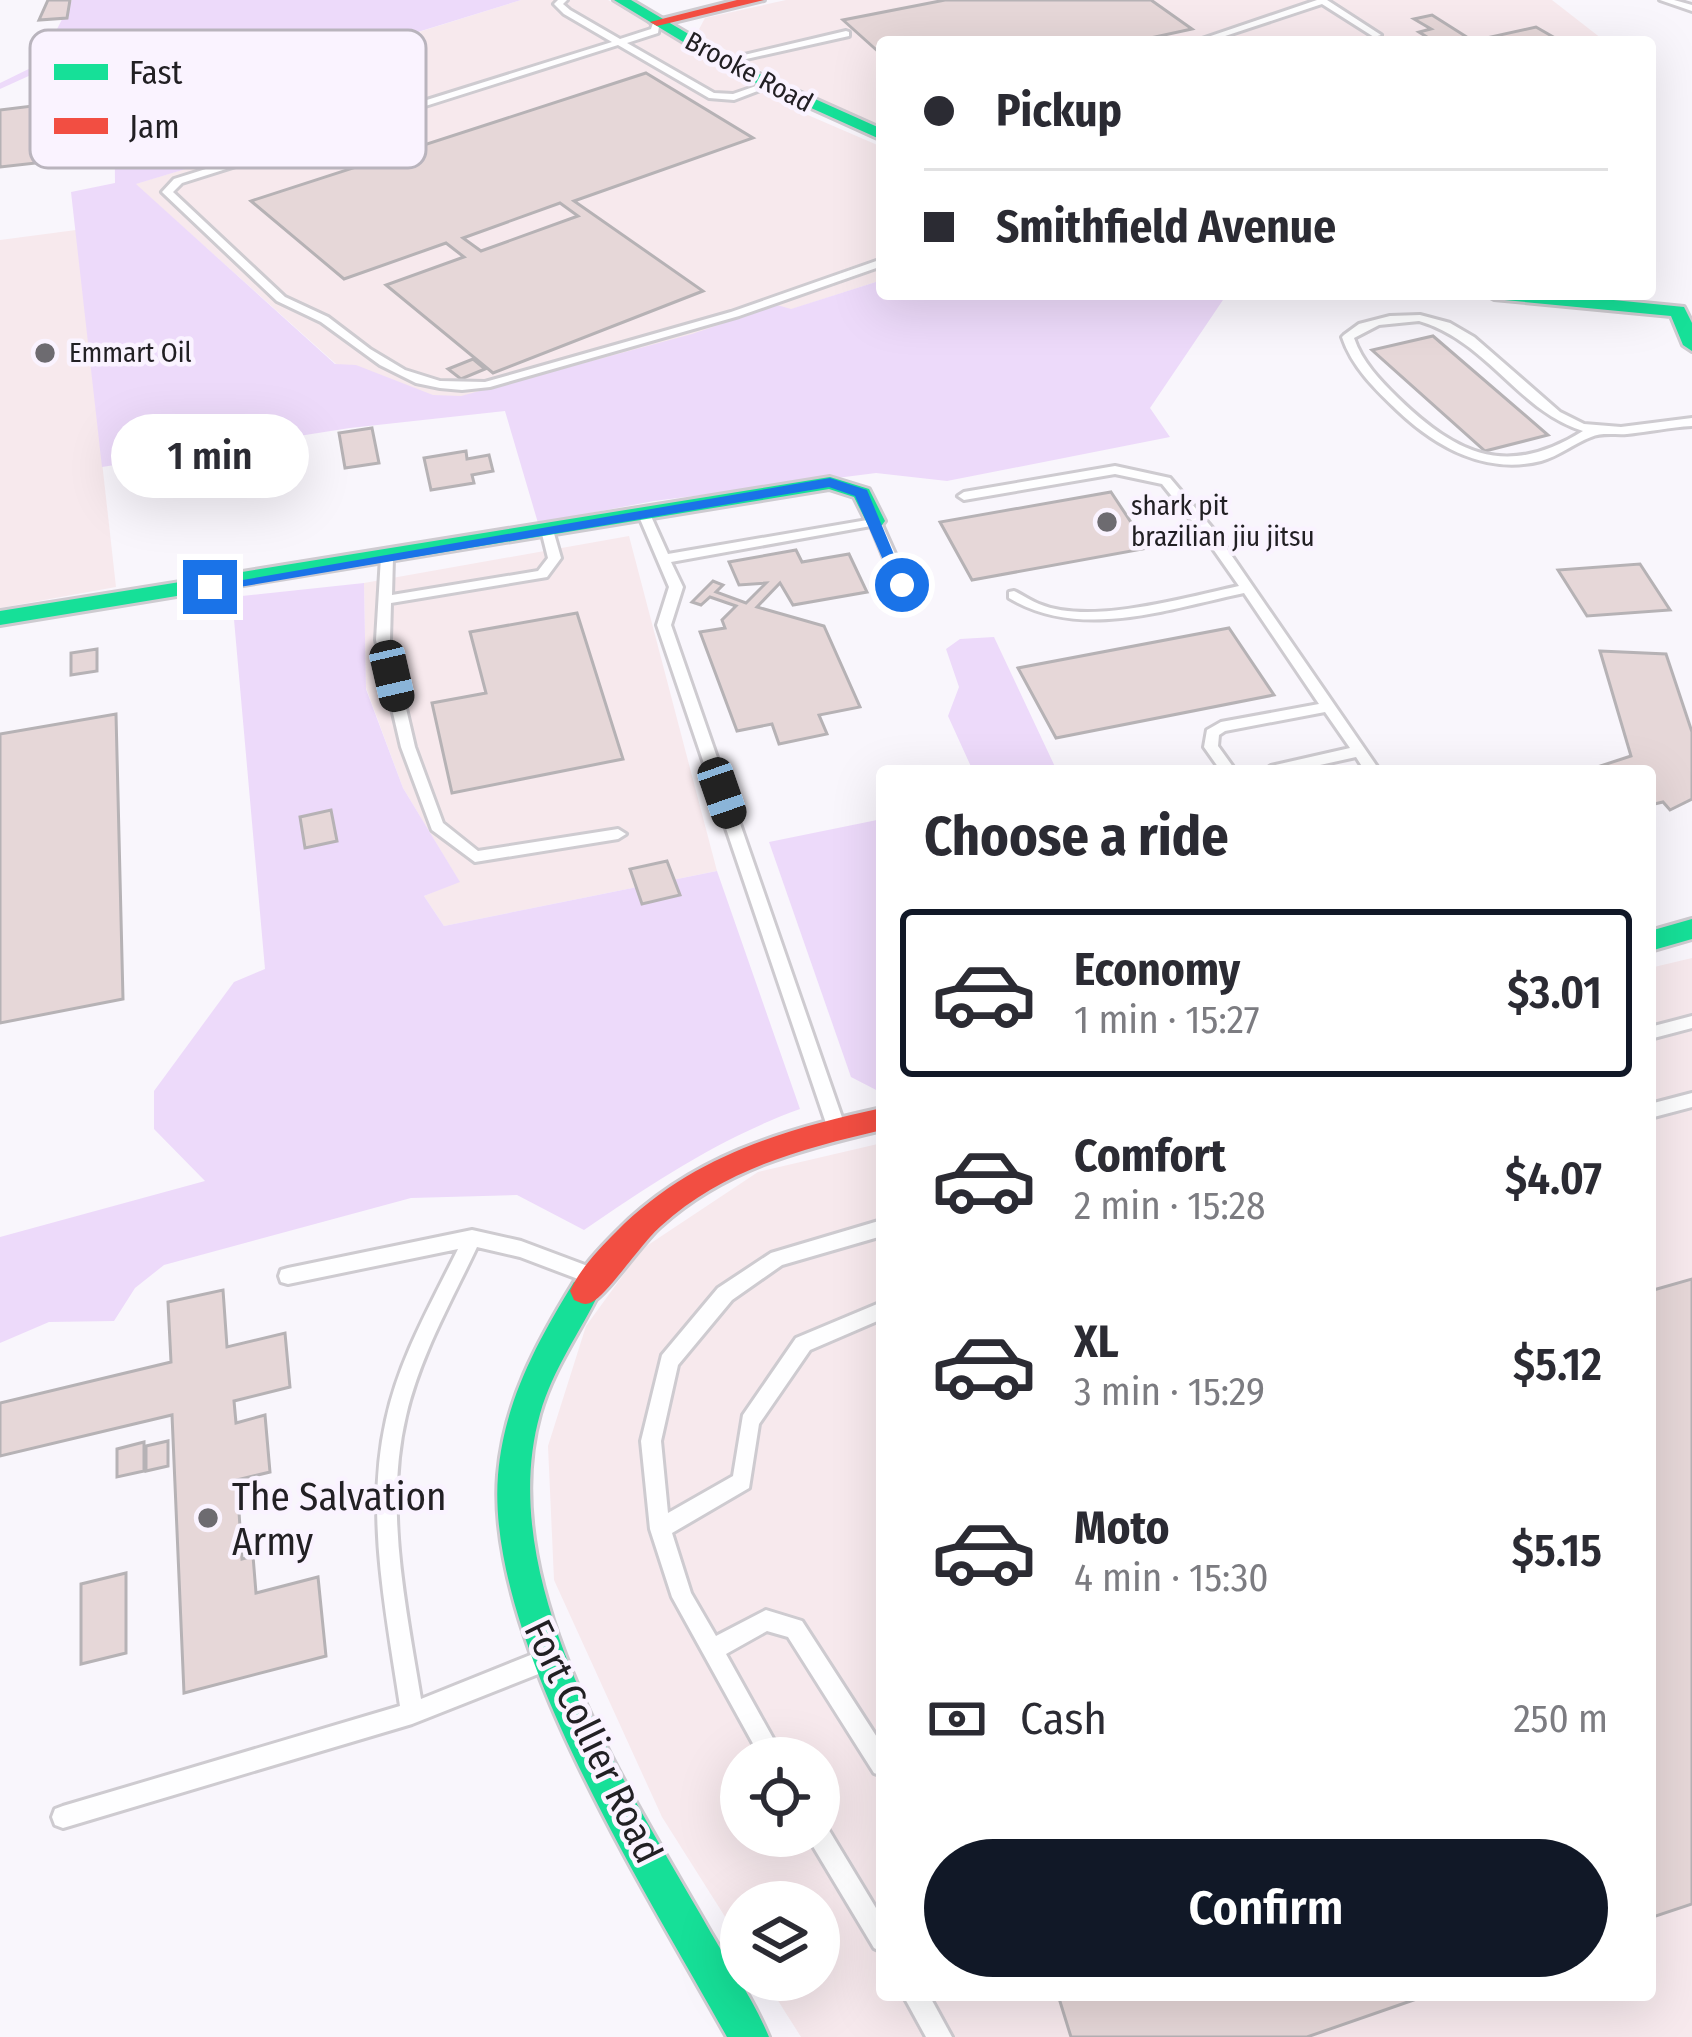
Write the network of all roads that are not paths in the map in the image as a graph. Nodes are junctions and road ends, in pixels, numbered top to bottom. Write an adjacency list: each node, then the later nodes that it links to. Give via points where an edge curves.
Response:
1 (563, 0): 11 (lane, via 558,4 567,12)
2 (621, 0): 7 (street, Brooke Road)
3 (757, 0): 7 (street)
4 (1664, 0): 6 (lane)
5 (1322, 1): 9 (lane); 10 (lane)
6 (1692, 8)
7 (658, 22): 11 (lane, via 655,32); 12 (street, Brooke Road)
8 (846, 34): 12 (lane)
9 (1377, 35)
10 (1216, 36)
11 (622, 42): 13 (lane, via 718,98); 14 (lane)
12 (724, 61): 13 (street, Brooke Road)
13 (768, 85): 15 (street, Brooke Road)
14 (426, 103)
15 (876, 130)
16 (220, 168): 17 (lane, via 167,192 285,303 327,320 366,356 431,386 486,385)
17 (876, 264)
18 (1559, 300): 19 (street, via 1678,311)
19 (1692, 345)
20 (1692, 422): 21 (lane)
21 (1593, 430): 21 (lane, via 1502,463 1460,454 1393,400 1348,337 1399,318 1447,326 1566,420)
22 (964, 496): 29 (lane, via 1115,470 1150,475 1180,494)
23 (644, 514): 24 (street, via 830,483 862,494); 25 (street); 27 (lane)
24 (875, 521): 27 (lane); 28 (lane)
25 (547, 530): 26 (street); 31 (lane, via 555,558 542,574)
26 (387, 557): 31 (lane); 32 (street)
27 (665, 559): 46 (lane, via 676,587 664,625)
28 (902, 585)
29 (1245, 589): 30 (lane, via 1082,618 1044,614); 33 (lane)
30 (1014, 595)
31 (385, 600): 38 (lane, via 383,640 409,747 437,826 456,847 475,857 501,856)
32 (0, 618)
33 (1328, 707): 34 (lane); 35 (lane, via 1221,727 1211,747)
34 (1359, 752): 36 (lane); 37 (lane)
35 (1224, 765)
36 (1299, 765)
37 (1369, 765)
38 (618, 833)
39 (1692, 929): 40 (street)
40 (1656, 939)
41 (1692, 1022): 42 (lane)
42 (1656, 1031)
43 (1692, 1100): 44 (lane)
44 (1656, 1109)
45 (876, 1120): 46 (street, Fort Collier Road)
46 (837, 1129): 50 (street, Fort Collier Road, via 724,1163)
47 (876, 1230): 52 (lane, via 777,1258 724,1294 669,1361 651,1441)
48 (472, 1238): 49 (lane); 50 (lane); 55 (lane, via 419,1351 391,1442 387,1542)
49 (288, 1276)
50 (592, 1276): 54 (street, Fort Collier Road, via 549,1344 517,1442 515,1549)
51 (876, 1313): 52 (lane, via 803,1344 750,1421 742,1481)
52 (660, 1529): 53 (lane, via 682,1597)
53 (712, 1650): 56 (lane); 57 (lane, via 766,1620 795,1628)
54 (548, 1658): 55 (lane); 62 (street, Fort Collier Road)
55 (412, 1713): 58 (lane)
56 (761, 1737)
57 (876, 1756)
58 (63, 1817)
59 (833, 1857): 60 (lane)
60 (876, 1926)
61 (919, 2001): 63 (lane)
62 (749, 2037)
63 (940, 2037)

